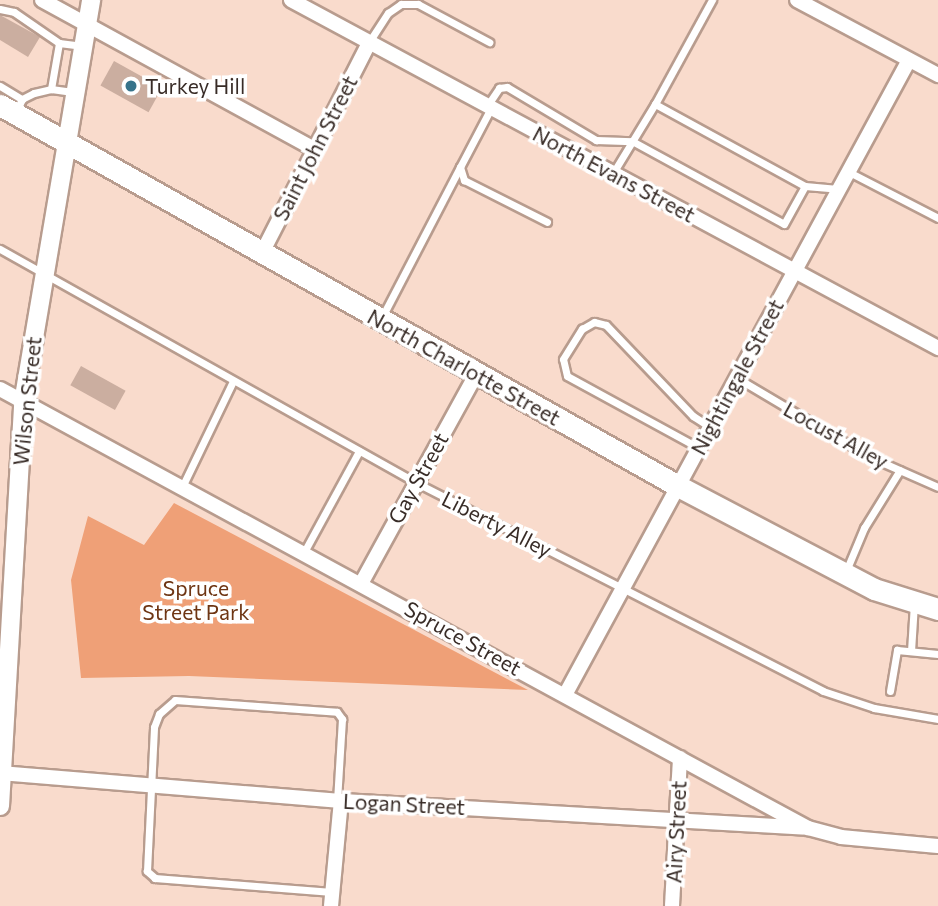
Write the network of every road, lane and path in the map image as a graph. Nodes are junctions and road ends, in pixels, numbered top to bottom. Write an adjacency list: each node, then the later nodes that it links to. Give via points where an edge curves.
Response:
1 (42, 0): 7 (street)
2 (91, 0): 7 (street, Wilson Street)
3 (291, 0): 10 (street, North Evans Street)
4 (712, 0): 17 (lane)
5 (797, 0): 12 (street)
6 (0, 9): 9 (lane, via 14,12)
7 (86, 27): 11 (street, Wilson Street); 22 (street)
8 (489, 42): 10 (lane, via 418,4 401,4 388,13)
9 (59, 43): 11 (lane); 15 (lane)
10 (369, 43): 19 (street, North Evans Street); 22 (street, Saint John Street)
11 (83, 46): 16 (street, Wilson Street)
12 (909, 60): 13 (street); 24 (street, Nightingale Street)
13 (938, 75)
14 (0, 86): 18 (lane)
15 (51, 89): 16 (lane); 18 (lane)
16 (74, 92): 21 (street, Wilson Street)
17 (654, 104): 20 (lane); 26 (lane)
18 (13, 106): 21 (main road, North Charlotte Street)
19 (489, 107): 20 (lane, via 499,88 507,87 596,140); 23 (lane); 25 (street, North Evans Street)
20 (632, 141): 25 (lane); 26 (lane, via 784,224)
21 (64, 144): 31 (main road, North Charlotte Street); 33 (street, Wilson Street)
22 (314, 149): 31 (street, Saint John Street)
23 (460, 167): 29 (lane, via 464,180); 34 (lane)
24 (849, 172): 27 (street, Nightingale Street); 28 (lane)
25 (613, 174): 32 (street, North Evans Street)
26 (805, 186): 27 (lane)
27 (839, 190): 32 (street, Nightingale Street)
28 (938, 218)
29 (547, 222)
30 (0, 249): 33 (lane, Liberty Alley)
31 (262, 253): 34 (main road, North Charlotte Street)
32 (795, 271): 35 (street, North Evans Street); 37 (street, Nightingale Street)
33 (43, 275): 38 (lane, Liberty Alley); 40 (street, Wilson Street)
34 (380, 320): 36 (main road, North Charlotte Street)
35 (938, 348)
36 (476, 374): 45 (street, Gay Street); 46 (main road, North Charlotte Street)
37 (737, 378): 41 (street, Nightingale Street); 44 (lane, Locust Alley)
38 (233, 381): 43 (lane, Liberty Alley); 47 (lane)
39 (0, 390): 40 (street, Spruce Street)
40 (23, 403): 47 (street, Spruce Street); 61 (street, Wilson Street)
41 (710, 427): 42 (street, Nightingale Street); 42 (lane, via 693,416 606,325 594,323 582,329 563,359 567,376)
42 (699, 448): 46 (street, Nightingale Street)
43 (359, 451): 45 (lane, Liberty Alley); 49 (lane)
44 (900, 470): 48 (lane, Locust Alley); 50 (lane, via 864,528)
45 (415, 482): 51 (street, Gay Street); 52 (lane, Liberty Alley)
46 (678, 486): 50 (main road, North Charlotte Street); 52 (street, Nightingale Street)
47 (182, 487): 49 (street, Spruce Street)
48 (938, 487)
49 (304, 552): 51 (street, Spruce Street)
50 (844, 574): 53 (main road, North Charlotte Street)
51 (362, 582): 58 (street, Spruce Street)
52 (623, 588): 58 (street, Nightingale Street); 59 (lane, Liberty Alley, via 822,691 874,708)
53 (914, 602): 54 (main road, North Charlotte Street); 55 (lane)
54 (938, 609)
55 (911, 651): 56 (lane); 57 (lane, via 897,650)
56 (938, 654)
57 (890, 691)
58 (565, 695): 60 (street, Spruce Street)
59 (938, 719)
60 (680, 758): 65 (street, Airy Street); 66 (street, Spruce Street)
61 (1, 773): 62 (street, Logan Street); 64 (street, Wilson Street)
62 (152, 785): 63 (street, Logan Street); 63 (lane, via 154,727 164,704 175,700 322,708 337,712 342,719); 68 (lane, via 145,861 155,878)
63 (339, 800): 65 (street, Logan Street); 68 (street)
64 (0, 806)
65 (677, 819): 66 (street, Logan Street); 69 (street, Airy Street)
66 (808, 828): 67 (street, Spruce Street, via 841,837)
67 (938, 846)
68 (332, 899)
69 (672, 906)

